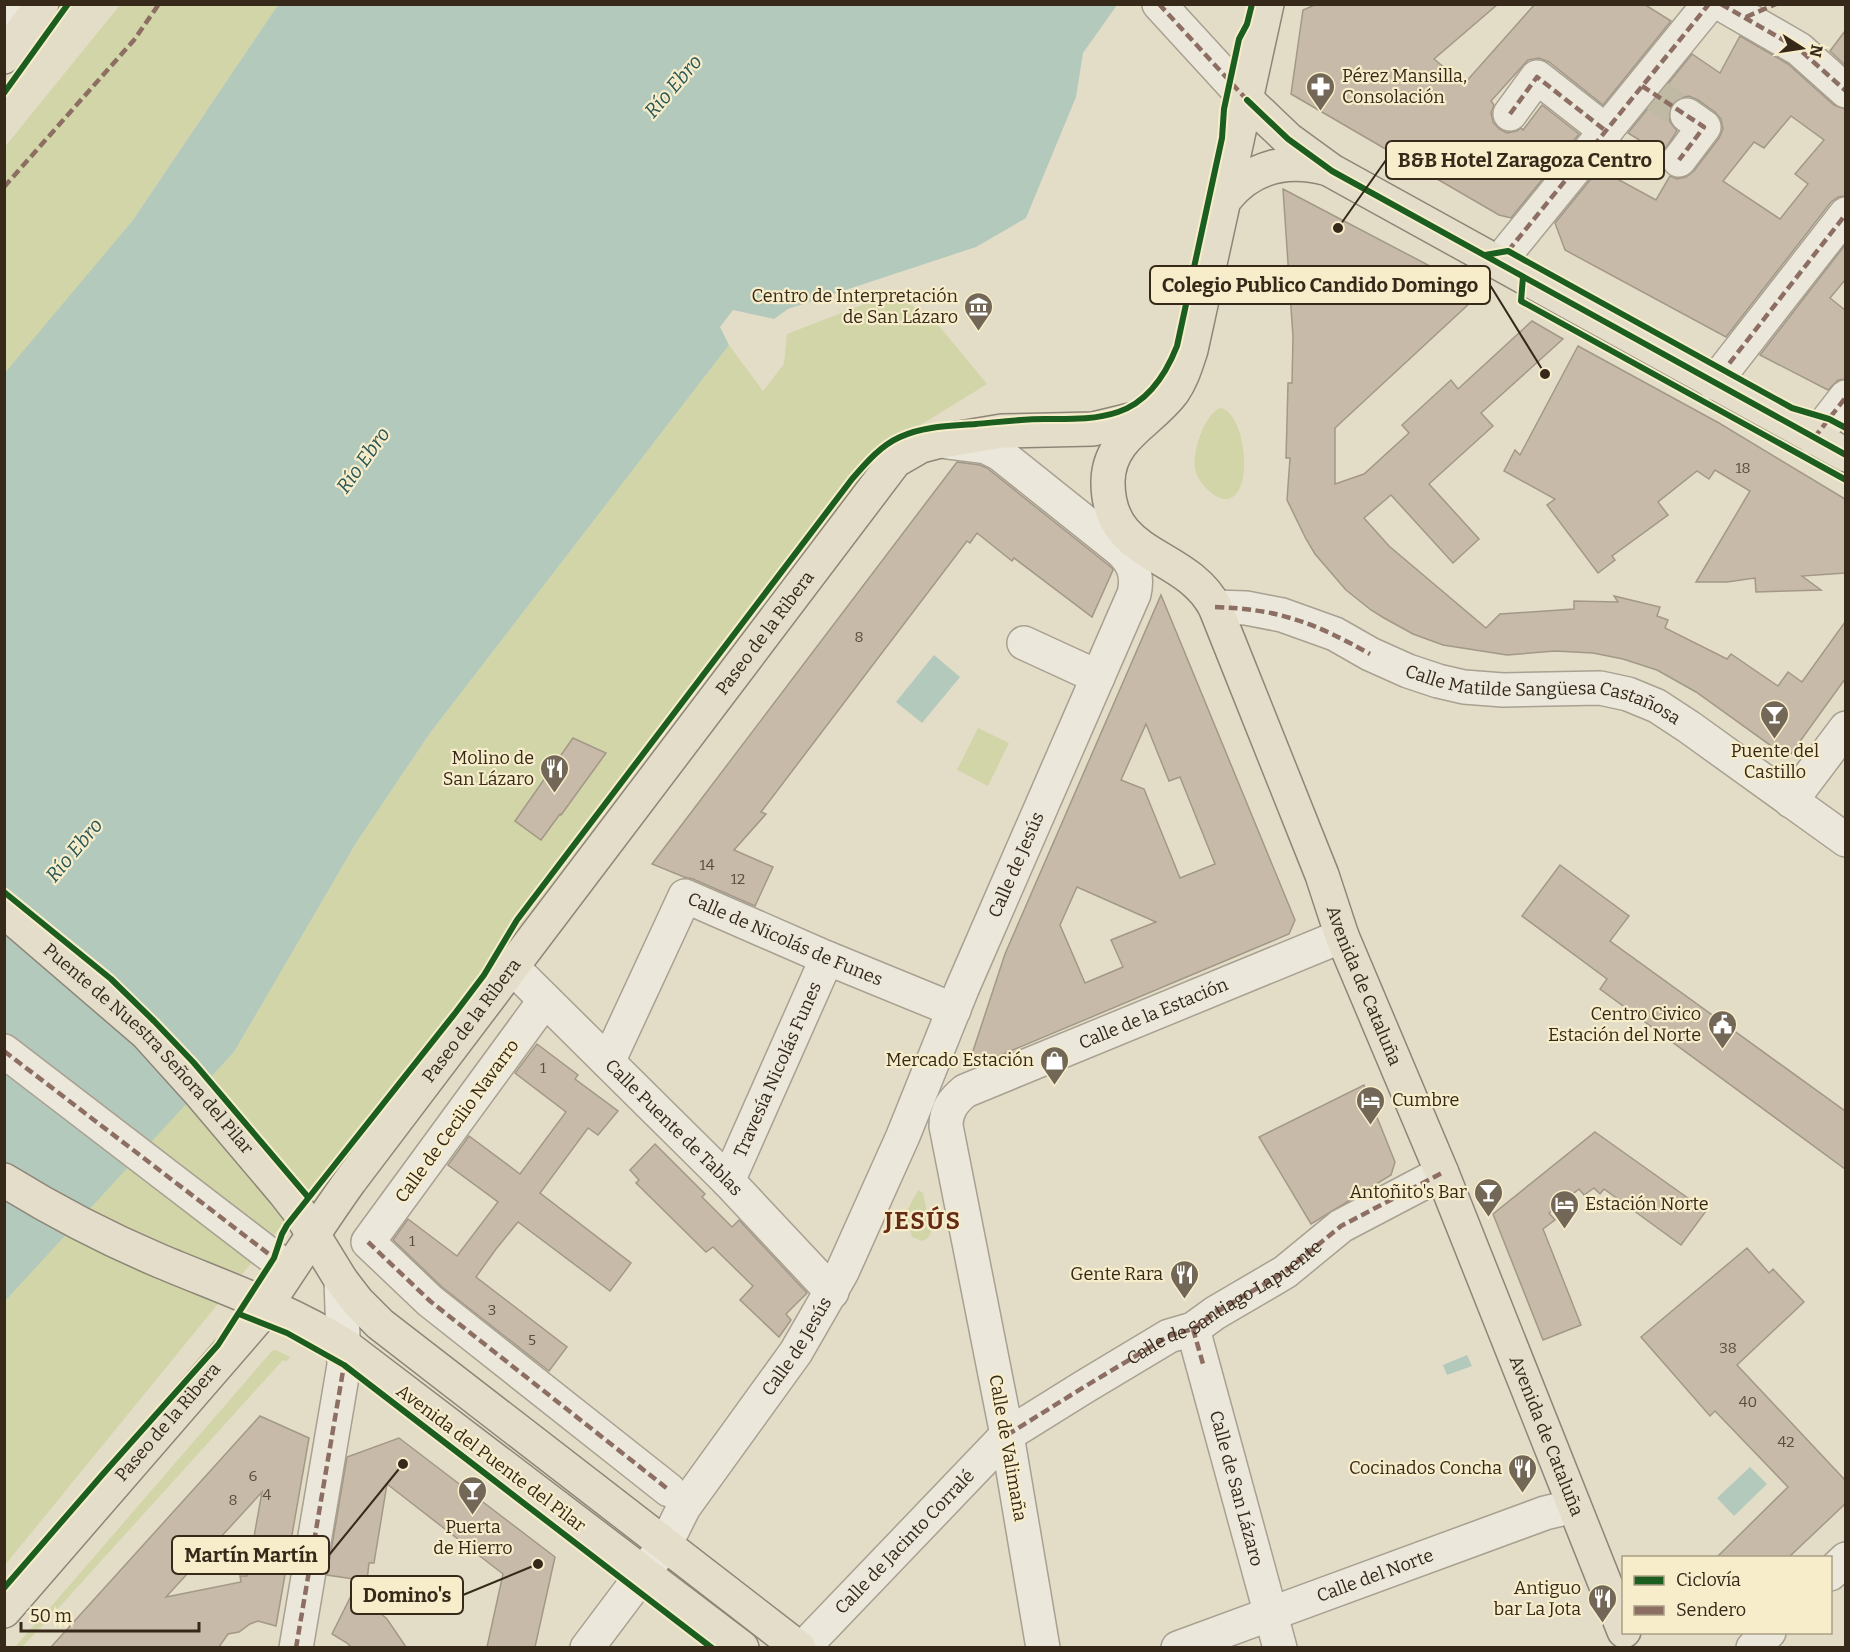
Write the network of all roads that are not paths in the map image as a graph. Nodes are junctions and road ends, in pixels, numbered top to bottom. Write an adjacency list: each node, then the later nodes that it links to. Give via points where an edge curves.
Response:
1 (1159, 4): 9 (street)
2 (1709, 4): 12 (street, via 1645,88)
3 (1776, 4): 5 (street)
4 (1268, 10): 9 (main road, Paseo de la Ribera)
5 (1733, 11): 8 (street, via 1799,49)
6 (24, 13): 7 (main road)
7 (4, 57)
8 (1845, 91)
9 (1247, 100): 14 (main road, via 1288,139); 15 (main road, Paseo de la Ribera)
10 (1510, 114): 12 (street, via 1537,77)
11 (1700, 121): 13 (street)
12 (1605, 131): 17 (street)
13 (1679, 160)
14 (1332, 171): 15 (main road, via 1300,164 1272,166 1251,176); 18 (main road)
15 (1226, 198): 20 (main road, Paseo de la Ribera, via 1183,374 1169,397)
16 (1845, 214): 18 (street)
17 (1508, 251)
18 (1714, 383): 21 (main road)
19 (1845, 397): 21 (street)
20 (1149, 415): 22 (main road, Paseo de la Ribera, via 1093,429 1002,431); 24 (main road, Avenida de Cataluña, via 1132,429 1115,452 1108,498 1125,534)
21 (1814, 438): 23 (main road)
22 (942, 442): 25 (street, Paseo de la Ribera, via 986,447 1018,467 1124,553 1134,567); 35 (main road, Paseo de la Ribera, via 921,446 895,461)
23 (1845, 455)
24 (1192, 578): 25 (street, via 1159,580); 26 (main road, Avenida de Cataluña)
25 (1134, 594): 28 (street, Calle de Jesús)
26 (1215, 606): 30 (street, Calle Matilde Sangüesa Castañosa, via 1282,615 1335,634 1408,671 1464,687 1600,688 1628,693 1689,727); 33 (main road, Avenida de Cataluña, via 1322,875)
27 (1024, 643): 28 (street)
28 (1098, 677): 37 (street, Calle de Jesús)
29 (1845, 728): 30 (street)
30 (1791, 801): 31 (street, Calle Matilde Sangüesa Castañosa)
31 (1845, 840)
32 (4, 911): 47 (main road, Puente de Nuestra Señora del Pilar, via 146,1033)
33 (1342, 936): 41 (street, Calle de la Estación); 44 (main road, Avenida de Cataluña)
34 (827, 958): 37 (street, Calle de Nicolás de Funes); 39 (street, Calle de Nicolás de Funes, via 685,896); 46 (street, Travesía Nicolás Funes)
35 (512, 967): 36 (street, Calle Puente de Tablas); 48 (main road, Paseo de la Ribera)
36 (545, 1000): 39 (street, Calle Puente de Tablas); 56 (street, Calle de Cecilio Navarro, via 369,1242 430,1301)
37 (954, 1010): 40 (street, Calle de Jesús)
38 (4, 1051): 49 (street)
39 (608, 1062): 46 (street, Calle Puente de Tablas)
40 (934, 1063): 41 (street); 42 (street, Calle de Jesús)
41 (965, 1091): 43 (street, via 948,1112)
42 (903, 1136): 43 (street, via 925,1133); 51 (street, Calle de Jesús)
43 (950, 1142): 55 (street, Calle de Valimaña)
44 (1442, 1173): 53 (street, Calle de Santiago Lapuente, via 1341,1226 1285,1272); 57 (main road, Avenida de Cataluña)
45 (4, 1180): 52 (main road, Avenida del Puente del Pilar, via 96,1231)
46 (729, 1181): 51 (street, Calle Puente de Tablas)
47 (284, 1192): 48 (main road, Avenida del Puente del Pilar)
48 (312, 1235): 50 (main road, Avenida del Puente del Pilar); 52 (main road, Paseo de la Ribera)
49 (262, 1250)
50 (341, 1280): 54 (street); 58 (main road, Avenida del Puente del Pilar, via 381,1324)
51 (832, 1292): 58 (street, Calle de Jesús, via 796,1352 684,1507)
52 (266, 1305): 54 (main road, Avenida del Puente del Pilar); 62 (main road, Paseo de la Ribera)
53 (1194, 1329): 55 (street, Calle de Santiago Lapuente, via 1169,1336); 63 (street, Calle de San Lázaro)
54 (344, 1345): 61 (main road, Avenida del Puente del Pilar); 66 (street, via 344,1365)
55 (1007, 1435): 69 (street, Calle de Jacinto Corralé); 70 (street, Calle de Valimaña)
56 (669, 1490)
57 (1574, 1506): 63 (street, Calle del Norte); 64 (main road, Avenida de Cataluña)
58 (666, 1543): 61 (street, Calle de Jesús); 69 (main road, Avenida del Puente del Pilar)
59 (1845, 1559): 60 (street)
60 (1832, 1572)
61 (644, 1573): 67 (street, Calle de Jesús); 68 (main road, Avenida del Puente del Pilar)
62 (4, 1611)
63 (1271, 1612): 71 (street, Calle del Norte); 72 (street, Calle de San Lázaro)
64 (1622, 1627)
65 (1767, 1634): 73 (street)
66 (296, 1647)
67 (587, 1647)
68 (742, 1647)
69 (801, 1647)
70 (1042, 1647)
71 (1178, 1647)
72 (1280, 1647)
73 (1753, 1647)

